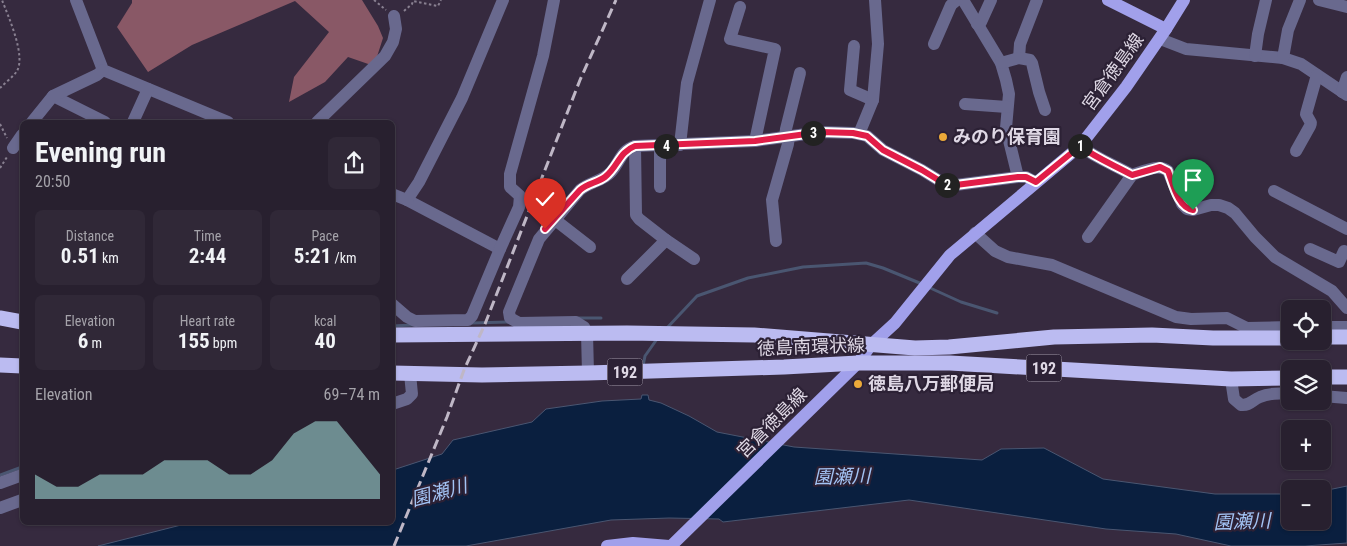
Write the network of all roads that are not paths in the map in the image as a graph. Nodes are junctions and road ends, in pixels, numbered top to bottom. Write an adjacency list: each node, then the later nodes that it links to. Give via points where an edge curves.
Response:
1 (76, 0): 26 (street)
2 (503, 0): 58 (street, via 462,98)
3 (554, 0): 66 (street, via 543,56 510,174 510,187 520,196 519,207)
4 (710, 0): 46 (street, via 687,83)
5 (875, 0): 33 (street, via 878,44)
6 (957, 0): 20 (street, via 951,5)
7 (963, 0): 18 (street)
8 (991, 0): 18 (street)
9 (1037, 0): 23 (street, via 1020,44)
10 (1108, 0): 19 (main road)
11 (1184, 0): 19 (main road, 宮倉徳島線)
12 (1266, 0): 22 (street)
13 (1300, 0): 24 (street, via 1288,30)
14 (1319, 0): 16 (street)
15 (740, 7): 45 (street, via 730,39 775,49)
16 (1347, 7)
17 (394, 16): 41 (street, via 396,29 385,56)
18 (977, 24): 25 (street)
19 (1163, 34): 22 (street, via 1186,48); 49 (main road, 宮倉徳島線)
20 (934, 44)
21 (854, 46): 33 (street, via 850,90)
22 (1255, 56): 24 (street)
23 (1019, 58): 25 (street); 36 (street, via 1032,63)
24 (1283, 58): 28 (street, via 1301,64)
25 (1001, 63): 35 (street, via 1009,94)
26 (103, 70): 30 (street); 32 (street)
27 (800, 73): 43 (street, via 786,129)
28 (1317, 75): 31 (street); 51 (street, via 1306,114 1310,126)
29 (1347, 77): 31 (street)
30 (148, 89): 39 (street); 40 (street)
31 (1345, 94)
32 (53, 96): 37 (street); 38 (street)
33 (873, 100): 42 (street)
34 (965, 104): 35 (street)
35 (1007, 107): 53 (street, via 1006,128)
36 (1045, 110)
37 (34, 120)
38 (101, 120)
39 (134, 120)
40 (223, 120)
41 (319, 120)
42 (859, 134): 43 (street, via 821,132); 53 (street, via 948,186)
43 (787, 137): 45 (street); 64 (street, via 788,144 772,200)
44 (20, 138): 50 (street)
45 (755, 141): 46 (street)
46 (680, 145): 48 (street)
47 (635, 146): 48 (street); 59 (street, via 626,149 604,178 580,190); 63 (street, via 636,215)
48 (660, 146): 55 (street)
49 (1080, 146): 52 (street); 54 (main road, 宮倉徳島線)
50 (12, 148)
51 (1296, 151)
52 (1132, 175): 62 (street); 72 (street, via 1165,168 1188,210 1211,205 1228,208 1275,257 1332,291)
53 (1018, 177): 54 (street)
54 (1036, 182): 61 (main road, 宮倉徳島線)
55 (660, 187)
56 (1274, 190): 60 (street)
57 (395, 196): 58 (street)
58 (407, 200): 66 (street)
59 (554, 219): 65 (street); 79 (street, via 538,239 509,312 510,318 519,323 576,322 584,327)
60 (1347, 229)
61 (974, 233): 78 (street, via 995,251 1008,257 1052,265 1176,317 1227,318); 85 (main road, 宮倉徳島線, via 950,255 895,323)
62 (1088, 237)
63 (666, 240): 69 (street); 70 (street)
64 (776, 241)
65 (590, 246)
66 (500, 248): 71 (street, via 468,320 415,321)
67 (1310, 249): 68 (street, via 1339,262 1344,251)
68 (1347, 252)
69 (694, 258)
70 (627, 279)
71 (395, 307)
72 (1347, 308)
73 (0, 318): 74 (highway)
74 (20, 322)
75 (1281, 327): 78 (street)
76 (1331, 327): 77 (street)
77 (1347, 327)
78 (1247, 328): 83 (street)
79 (586, 333): 80 (highway, 徳島南環状線 / 192); 85 (highway, 徳島南環状線 / 192, via 772,336); 90 (street)
80 (395, 334)
81 (1331, 337): 82 (highway)
82 (1347, 337)
83 (1213, 338): 84 (highway, 192); 85 (highway, 徳島南環状線 / 192, via 1143,335 1054,337 949,348)
84 (1281, 338)
85 (871, 345): 86 (main road, 宮倉徳島線)
86 (858, 363): 90 (highway, 徳島南環状線 / 192); 95 (highway, 徳島南環状線 / 192, via 950,363); 104 (main road, 宮倉徳島線)
87 (0, 365): 88 (highway)
88 (20, 366)
89 (395, 373): 91 (highway, 徳島南環状線 / 192)
90 (588, 373): 91 (highway, 徳島南環状線 / 192)
91 (410, 374): 99 (street, via 412,394)
92 (1331, 377): 93 (highway)
93 (1347, 377)
94 (1281, 378): 95 (highway, 192)
95 (1231, 379): 96 (street, via 1233,396 1241,405 1268,394)
96 (1281, 394)
97 (1331, 397): 98 (street)
98 (1347, 398)
99 (395, 403)
100 (20, 476): 101 (street)
101 (0, 483)
102 (20, 501): 103 (street)
103 (0, 508)
104 (673, 544): 105 (main road)
105 (607, 546)

